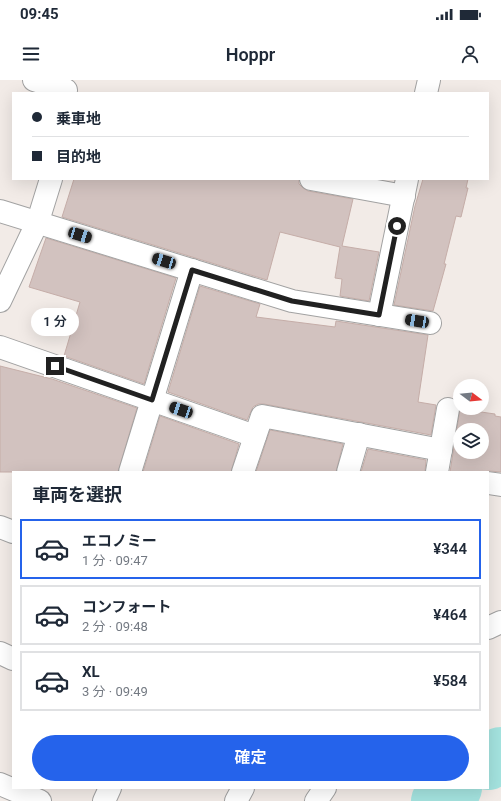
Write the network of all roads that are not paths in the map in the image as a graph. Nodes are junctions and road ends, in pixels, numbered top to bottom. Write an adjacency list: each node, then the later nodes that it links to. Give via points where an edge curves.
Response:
1 (34, 80): 3 (street)
2 (429, 80): 4 (street)
3 (66, 88)
4 (426, 92)
5 (51, 180): 9 (street)
6 (322, 180): 7 (street)
7 (406, 188): 12 (street)
8 (0, 211): 9 (street)
9 (38, 222): 10 (street); 11 (street)
10 (192, 270): 12 (street, via 292,301); 15 (street)
11 (0, 301)
12 (379, 315): 13 (street)
13 (430, 323)
14 (0, 347): 15 (street)
15 (152, 400): 18 (street); 20 (street)
16 (448, 409): 19 (street)
17 (359, 434): 18 (street, via 262,416); 19 (street); 22 (street)
18 (255, 436): 21 (street)
19 (441, 450): 23 (street)
20 (130, 471)
21 (243, 471)
22 (348, 471)
23 (437, 471)
24 (489, 482): 25 (street)
25 (501, 485)
26 (0, 527): 27 (street)
27 (12, 532)
28 (501, 622): 29 (street)
29 (489, 628)
30 (0, 653): 31 (street)
31 (12, 659)
32 (0, 784): 36 (street)
33 (110, 789): 37 (street)
34 (242, 789): 38 (street)
35 (324, 789): 39 (street)
36 (40, 801)
37 (104, 801)
38 (236, 801)
39 (316, 801)

